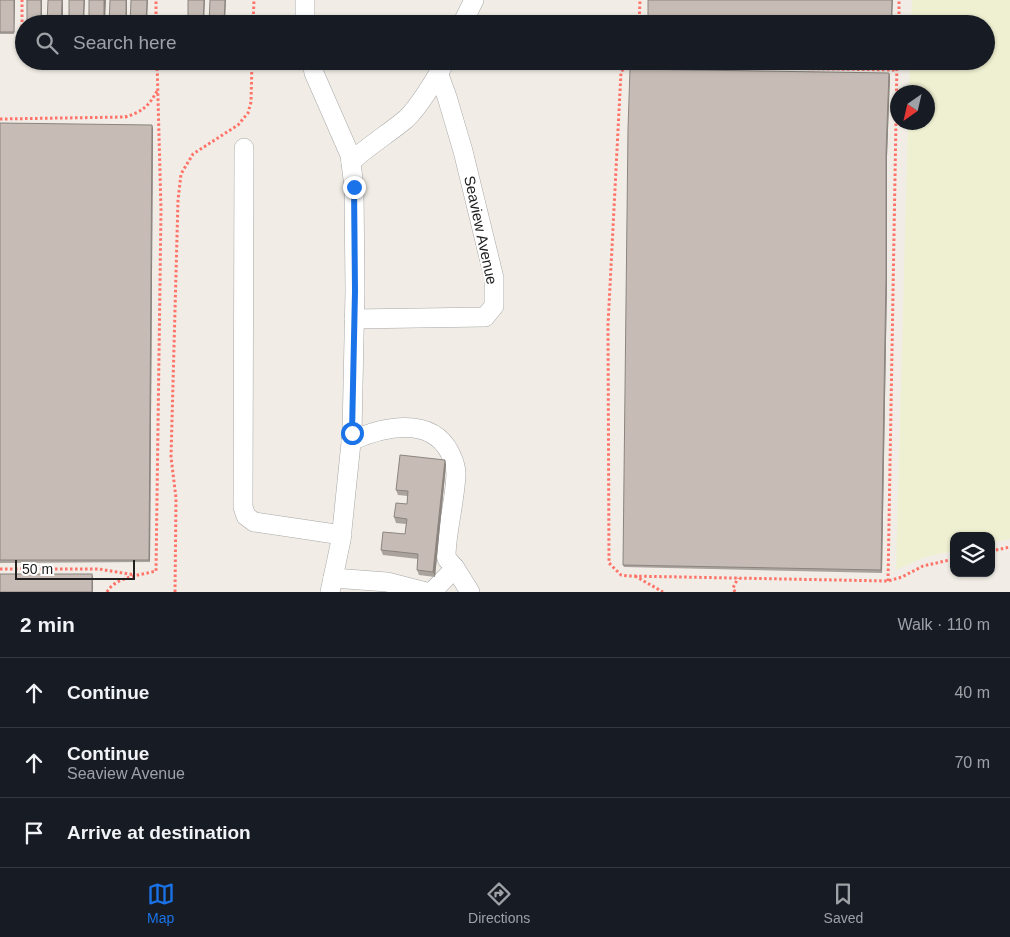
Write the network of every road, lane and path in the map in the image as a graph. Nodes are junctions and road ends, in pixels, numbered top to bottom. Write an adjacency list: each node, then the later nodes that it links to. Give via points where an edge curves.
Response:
1 (22, 0): 8 (path)
2 (156, 0): 9 (path)
3 (254, 0): 10 (path)
4 (305, 0): 11 (lane)
5 (474, 0): 12 (lane)
6 (640, 0): 13 (path)
7 (900, 0): 14 (path)
8 (22, 15)
9 (156, 15)
10 (253, 15)
11 (305, 15)
12 (466, 15)
13 (639, 15)
14 (899, 15)
15 (157, 70): 22 (path)
16 (252, 70): 40 (path, via 248,113 238,125 193,154 181,174 171,457 176,498)
17 (314, 70): 25 (lane)
18 (441, 70): 25 (lane, Seaview Avenue, via 407,118)
19 (442, 70): 26 (lane, Seaview Avenue, via 494,278 494,306 485,317)
20 (623, 70): 35 (path, via 608,325 609,563 620,575)
21 (897, 70): 37 (path)
22 (158, 91): 23 (path, via 138,114 126,117); 34 (path, via 161,210 156,570)
23 (0, 119)
24 (244, 148): 28 (lane, via 246,516 254,522)
25 (351, 162): 26 (lane, via 354,187)
26 (354, 319): 27 (lane)
27 (351, 441): 28 (lane); 32 (lane, via 379,430 399,428 424,429 445,443 456,472 446,554)
28 (342, 536): 38 (lane)
29 (1010, 547): 30 (path)
30 (995, 550)
31 (950, 560): 37 (path, via 923,566)
32 (455, 568): 42 (lane); 43 (lane)
33 (0, 570): 34 (path, via 99,569)
34 (138, 575): 39 (path, via 110,586)
35 (635, 576): 36 (path); 44 (path)
36 (738, 578): 37 (path); 45 (path, via 733,588)
37 (888, 581)
38 (332, 585): 41 (lane, via 387,582)
39 (107, 592)
40 (175, 592)
41 (426, 592)
42 (432, 592)
43 (470, 592)
44 (663, 592)
45 (735, 592)

